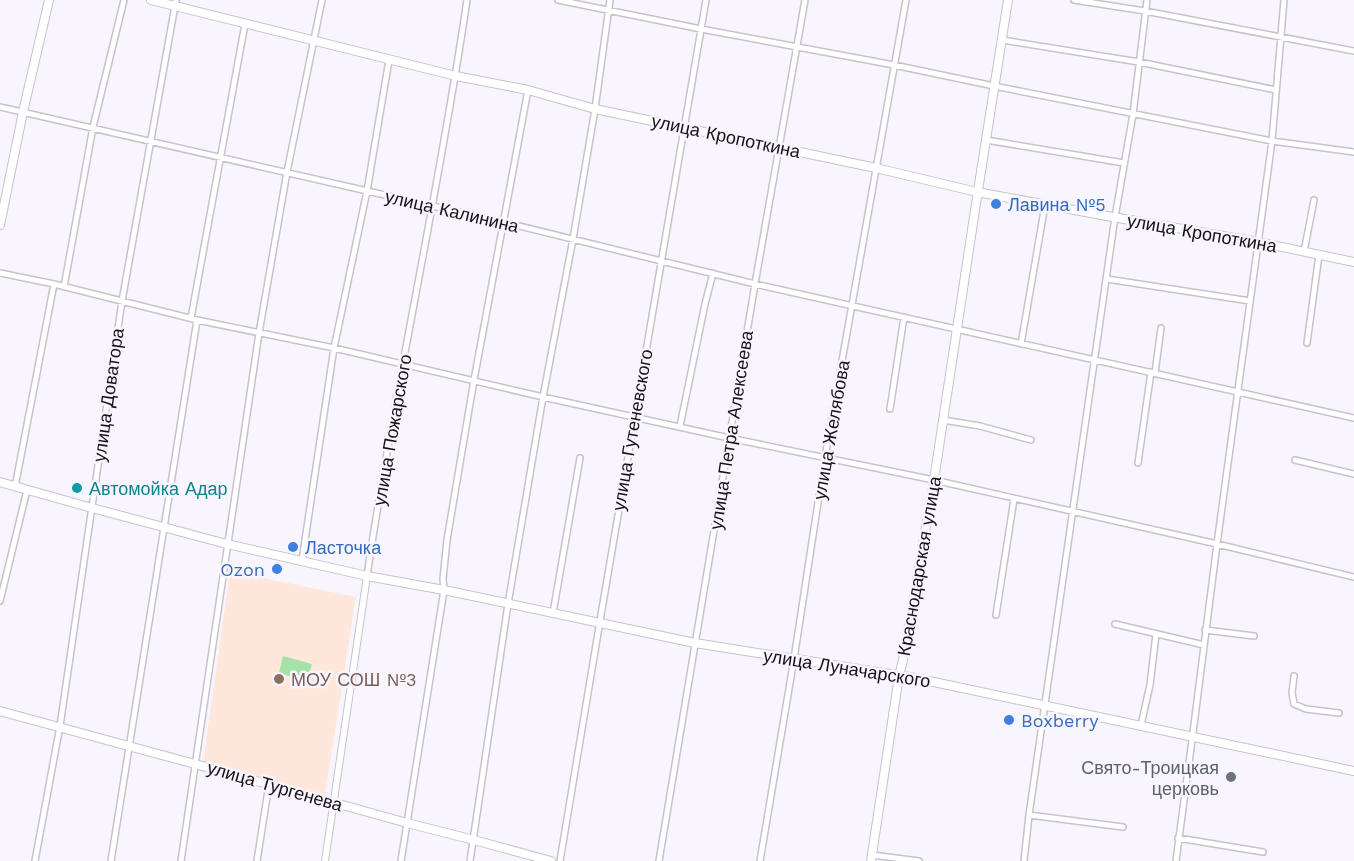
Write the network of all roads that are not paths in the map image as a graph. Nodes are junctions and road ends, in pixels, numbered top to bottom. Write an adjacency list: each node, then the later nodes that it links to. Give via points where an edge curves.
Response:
1 (49, 0): 34 (main road)
2 (124, 0): 36 (street)
3 (151, 0): 15 (main road, улица Кропоткина)
4 (322, 0): 22 (street)
5 (467, 0): 28 (street, улица Пожарского)
6 (558, 0): 16 (street)
7 (610, 0): 16 (street)
8 (706, 0): 19 (street, улица Гутеневского)
9 (805, 0): 23 (street, улица Петра Алексеева)
10 (906, 0): 27 (street, улица Желябова)
11 (1008, 0): 21 (main road, Краснодарская улица)
12 (1074, 0): 17 (street)
13 (1147, 0): 17 (street)
14 (1284, 0): 20 (street)
15 (175, 3): 18 (main road, улица Кропоткина); 40 (street, улица Доватора)
16 (608, 11): 19 (street); 33 (street)
17 (1145, 12): 20 (street); 26 (street)
18 (245, 24): 22 (main road, улица Кропоткина); 43 (street)
19 (701, 29): 23 (street); 37 (street, улица Гутеневского)
20 (1281, 38): 24 (street); 31 (street)
21 (1002, 40): 26 (street); 29 (main road, Краснодарская улица)
22 (314, 42): 25 (main road, улица Кропоткина); 46 (street)
23 (798, 48): 27 (street); 41 (street, улица Петра Алексеева)
24 (1354, 51)
25 (389, 60): 28 (main road, улица Кропоткина); 47 (street)
26 (1139, 62): 31 (street); 35 (street)
27 (894, 65): 29 (street); 45 (street, улица Желябова)
28 (456, 76): 30 (main road, улица Кропоткина); 51 (street, улица Пожарского)
29 (994, 86): 35 (street); 38 (main road, Краснодарская улица)
30 (528, 90): 33 (main road, улица Кропоткина); 53 (street)
31 (1276, 90): 39 (street)
32 (0, 106): 34 (street, улица Калинина)
33 (595, 109): 37 (main road, улица Кропоткина); 55 (street)
34 (23, 111): 36 (street, улица Калинина); 54 (main road)
35 (1133, 114): 39 (street); 44 (street)
36 (93, 128): 40 (street, улица Калинина); 66 (street)
37 (684, 128): 41 (main road, улица Кропоткина); 59 (street, улица Гутеневского)
38 (986, 140): 44 (street); 48 (main road, Краснодарская улица)
39 (1272, 141): 42 (street); 56 (street)
40 (150, 142): 43 (street, улица Калинина); 67 (street, улица Доватора)
41 (779, 148): 45 (main road, улица Кропоткина); 65 (street, улица Петра Алексеева)
42 (1354, 152)
43 (220, 157): 46 (street, улица Калинина); 71 (street)
44 (1124, 164): 52 (street)
45 (876, 168): 48 (main road, улица Кропоткина); 69 (street, улица Желябова)
46 (287, 172): 47 (street, улица Калинина); 74 (street)
47 (367, 190): 51 (street, улица Калинина); 77 (street)
48 (977, 192): 50 (main road, улица Кропоткина); 73 (main road, Краснодарская улица)
49 (1314, 200): 57 (street)
50 (1045, 205): 52 (main road, улица Кропоткина); 76 (street)
51 (433, 207): 53 (street, улица Калинина); 79 (street, улица Пожарского)
52 (1115, 217): 56 (main road, улица Кропоткина); 63 (street)
53 (502, 222): 55 (street, улица Калинина); 81 (street)
54 (0, 225)
55 (573, 239): 59 (street, улица Калинина); 83 (street)
56 (1258, 242): 57 (main road, улица Кропоткина); 68 (street)
57 (1304, 252): 58 (main road, улица Кропоткина)
58 (1319, 255): 60 (main road, улица Кропоткина); 75 (street)
59 (661, 260): 62 (street, улица Калинина); 85 (street, улица Гутеневского)
60 (1354, 262)
61 (0, 273): 64 (street)
62 (713, 273): 65 (street, улица Калинина); 88 (street)
63 (1107, 279): 68 (street); 78 (street)
64 (54, 284): 66 (street); 98 (street)
65 (755, 284): 69 (street, улица Калинина); 89 (street, улица Петра Алексеева)
66 (64, 287): 67 (street)
67 (122, 301): 71 (street); 101 (street, улица Доватора)
68 (1250, 301): 82 (street)
69 (852, 305): 70 (street, улица Калинина); 91 (street, улица Желябова)
70 (904, 317): 73 (street, улица Калинина); 84 (street)
71 (194, 319): 74 (street); 103 (street)
72 (1161, 328): 80 (street)
73 (956, 329): 76 (street, улица Калинина); 87 (main road, Краснодарская улица)
74 (259, 333): 77 (street); 104 (street)
75 (1307, 343)
76 (1021, 344): 78 (street, улица Калинина)
77 (334, 348): 79 (street); 106 (street)
78 (1095, 360): 80 (street, улица Калинина); 102 (street)
79 (403, 365): 81 (street); 107 (street, улица Пожарского)
80 (1153, 373): 82 (street, улица Калинина); 94 (street)
81 (474, 380): 83 (street); 109 (street, via 447,540)
82 (1238, 392): 86 (street, улица Калинина); 105 (street)
83 (543, 397): 85 (street); 111 (street)
84 (890, 409)
85 (634, 416): 88 (street); 114 (street, улица Гутеневского)
86 (1354, 418)
87 (943, 420): 90 (street); 96 (main road, Краснодарская улица)
88 (680, 426): 89 (street)
89 (729, 438): 91 (street); 119 (street, улица Петра Алексеева)
90 (1031, 440)
91 (825, 457): 96 (street); 121 (street, улица Желябова)
92 (580, 458): 112 (street)
93 (1295, 460): 95 (street)
94 (1138, 463)
95 (1354, 474)
96 (934, 480): 100 (street); 122 (main road, Краснодарская улица)
97 (0, 482): 98 (main road, улица Луначарского)
98 (15, 487): 99 (main road, улица Луначарского)
99 (27, 490): 101 (main road, улица Луначарского); 110 (street)
100 (1014, 498): 102 (street); 113 (street)
101 (92, 508): 103 (main road, улица Луначарского); 128 (street, улица Доватора)
102 (1073, 512): 105 (street); 124 (street)
103 (164, 527): 104 (main road, улица Луначарского); 130 (street)
104 (228, 544): 106 (main road, улица Луначарского); 131 (street)
105 (1216, 544): 108 (street); 116 (street)
106 (302, 560): 107 (main road, улица Луначарского)
107 (367, 576): 109 (main road, улица Луначарского); 134 (street, улица Пожарского)
108 (1354, 577)
109 (444, 590): 111 (main road, улица Луначарского); 136 (street)
110 (0, 601)
111 (508, 604): 112 (main road, улица Луначарского); 139 (street)
112 (553, 613): 114 (main road, улица Луначарского)
113 (996, 615)
114 (599, 622): 119 (main road, улица Луначарского); 150 (street, улица Гутеневского)
115 (1115, 624): 117 (street)
116 (1205, 630): 118 (street); 120 (street)
117 (1156, 634): 120 (street); 127 (street)
118 (1254, 636)
119 (695, 643): 121 (main road, улица Луначарского); 151 (street, улица Петра Алексеева)
120 (1204, 645): 129 (street)
121 (795, 659): 122 (main road, улица Луначарского); 152 (street, улица Желябова)
122 (899, 676): 124 (main road, улица Луначарского); 141 (main road, Краснодарская улица)
123 (1294, 676): 126 (street, via 1294,704)
124 (1046, 705): 127 (main road, улица Луначарского); 135 (street)
125 (0, 711): 128 (main road, улица Тургенева)
126 (1339, 713)
127 (1141, 725): 129 (main road, улица Луначарского)
128 (60, 726): 130 (main road, улица Тургенева); 142 (street, улица Доватора)
129 (1192, 737): 132 (main road, улица Луначарского); 138 (street)
130 (129, 747): 131 (main road, улица Тургенева); 143 (street)
131 (195, 764): 133 (main road, улица Тургенева); 144 (street)
132 (1354, 771)
133 (269, 784): 134 (main road, улица Тургенева); 145 (street)
134 (334, 802): 136 (main road, улица Тургенева); 146 (street, улица Пожарского)
135 (1029, 815): 137 (street); 154 (street)
136 (407, 823): 139 (main road, улица Тургенева); 147 (street)
137 (1123, 827)
138 (1178, 838): 140 (street); 155 (street)
139 (474, 840): 148 (street); 149 (main road, улица Тургенева)
140 (1263, 852)
141 (871, 858): 153 (street, Краснодарская улица)
142 (34, 861)
143 (111, 861)
144 (181, 861)
145 (257, 861)
146 (325, 861)
147 (401, 861)
148 (470, 861)
149 (551, 861)
150 (560, 861)
151 (659, 861)
152 (760, 861)
153 (919, 861)
154 (1024, 861)
155 (1176, 861)

